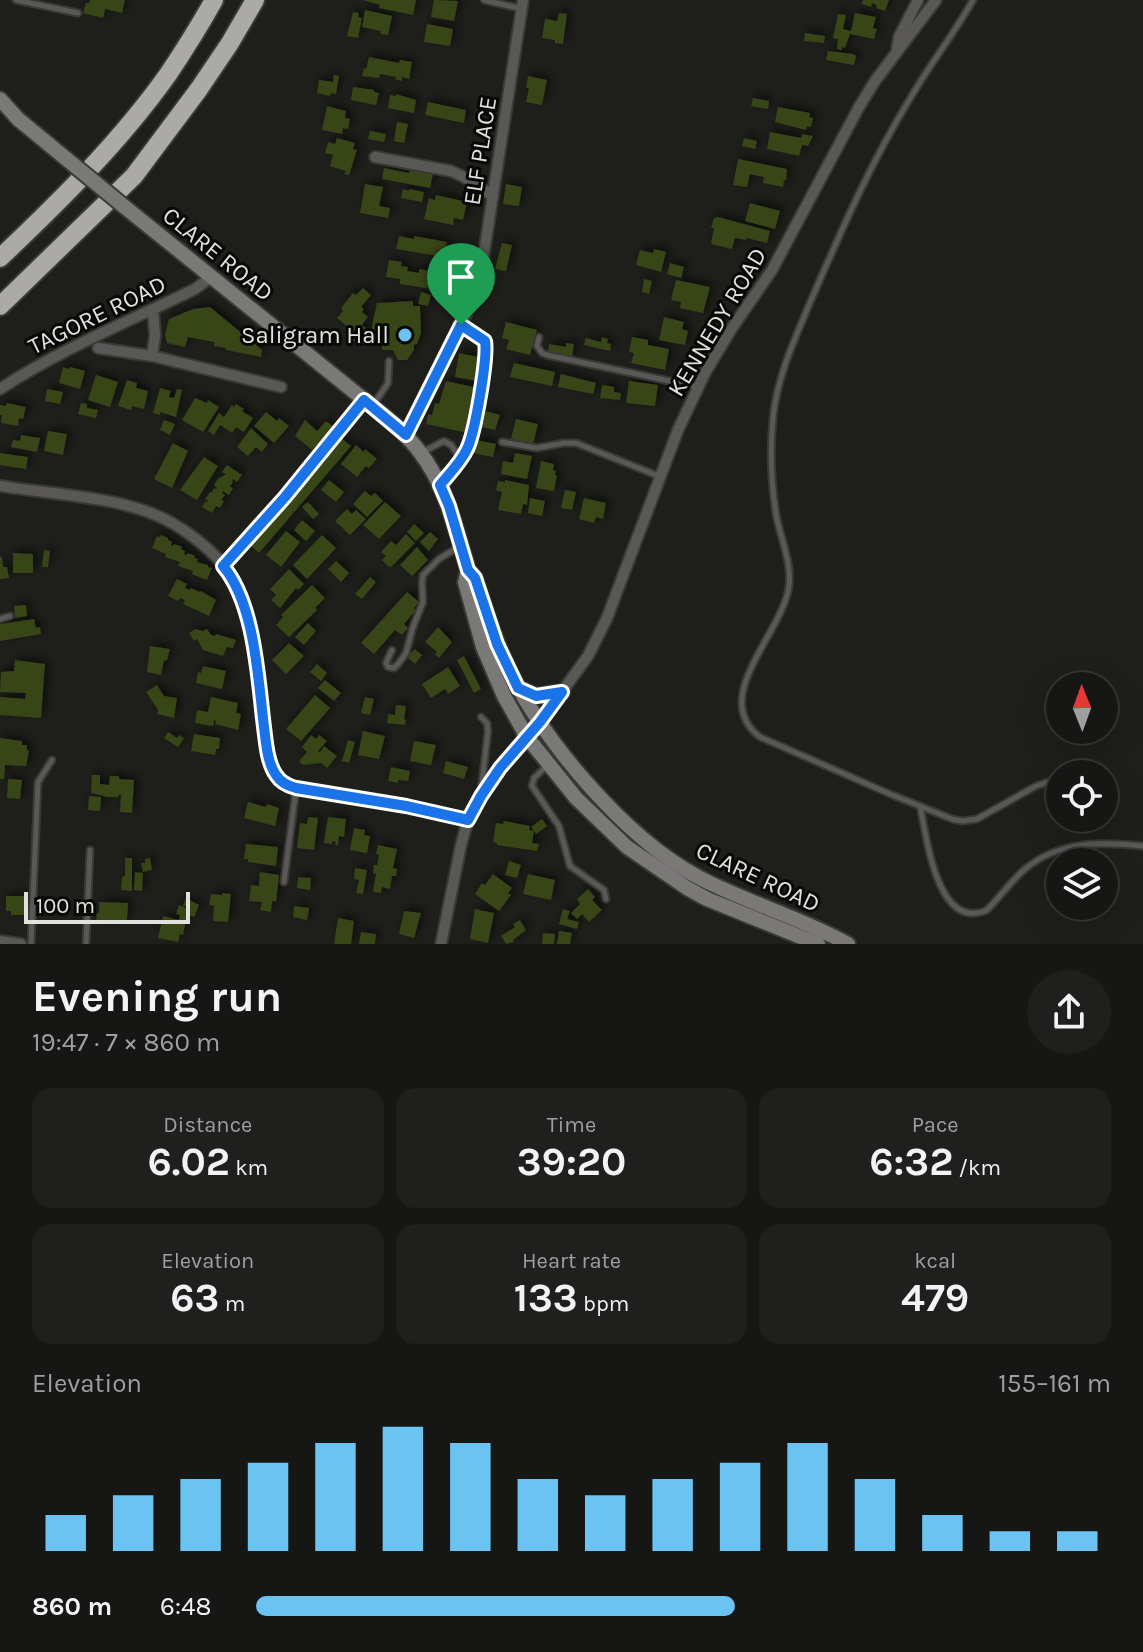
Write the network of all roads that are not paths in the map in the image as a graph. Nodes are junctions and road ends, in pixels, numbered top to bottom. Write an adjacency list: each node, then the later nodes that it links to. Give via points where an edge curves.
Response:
1 (16, 0): 9 (lane)
2 (214, 0): 14 (highway, via 135,117)
3 (255, 0): 16 (highway, via 199,89 134,176)
4 (484, 0): 8 (lane)
5 (918, 0): 10 (street)
6 (936, 0): 10 (street, KENNEDY ROAD)
7 (973, 0): 50 (lane, via 891,132 790,349 777,394 771,448 776,515 790,583 782,611 744,684 740,705 745,721 760,737)
8 (522, 5): 13 (street, ELF PLACE)
9 (78, 13)
10 (897, 52): 24 (street, KENNEDY ROAD, via 859,107 772,270)
11 (2, 107): 15 (street, CLARE ROAD, bridge)
12 (375, 157): 13 (street, via 457,173)
13 (493, 196): 18 (street, ELF PLACE, via 482,266)
14 (0, 258)
15 (211, 277): 17 (street, TAGORE ROAD); 26 (street, CLARE ROAD)
16 (0, 306)
17 (153, 310): 21 (street); 25 (street, TAGORE ROAD)
18 (461, 325): 27 (street, ELF PLACE); 30 (lane, via 482,338 487,350 472,433)
19 (539, 337): 24 (lane, via 537,346 547,355)
20 (98, 348): 21 (street)
21 (152, 356): 23 (street)
22 (389, 361): 26 (lane, via 388,383)
23 (281, 387)
24 (698, 387): 31 (street, KENNEDY ROAD)
25 (0, 389)
26 (368, 403): 27 (street, CLARE ROAD); 35 (lane)
27 (406, 435): 29 (street, CLARE ROAD)
28 (502, 442): 31 (lane, via 537,448 576,443)
29 (421, 453): 30 (lane, via 444,441); 32 (street, CLARE ROAD)
30 (461, 459): 32 (lane)
31 (661, 477): 41 (street, KENNEDY ROAD, via 607,618)
32 (440, 485): 34 (street, CLARE ROAD)
33 (0, 486): 35 (street, via 86,498 159,516 188,533)
34 (461, 545): 36 (street, CLARE ROAD); 39 (lane, via 423,575 423,602 406,653 394,668 386,663)
35 (223, 566): 48 (street, via 237,586 252,638 272,766 282,782)
36 (468, 570): 40 (street, CLARE ROAD); 44 (street, CLARE ROAD, via 465,582 483,647)
37 (10, 616): 38 (lane)
38 (0, 619)
39 (392, 650)
40 (518, 688): 41 (street, via 536,696); 43 (street, CLARE ROAD)
41 (562, 692): 43 (street, KENNEDY ROAD)
42 (481, 717): 49 (lane, via 488,731)
43 (540, 722): 44 (street, KENNEDY ROAD); 62 (street, CLARE ROAD, via 602,799 669,858 716,886)
44 (527, 737): 46 (street, CLARE ROAD); 49 (street, KENNEDY ROAD)
45 (52, 760): 58 (lane, via 38,782)
46 (549, 764): 55 (lane, via 532,786 559,826 570,866 604,890); 61 (street, CLARE ROAD, via 608,830 687,888)
47 (1046, 783): 50 (lane, via 977,819 952,819)
48 (296, 788): 51 (street); 54 (lane)
49 (481, 796): 51 (street, KENNEDY ROAD)
50 (920, 805): 52 (lane, via 932,865 943,891 964,914 987,910 1028,866 1052,853 1086,843)
51 (468, 820): 60 (street, KENNEDY ROAD)
52 (1143, 846)
53 (90, 850): 59 (lane)
54 (284, 882)
55 (606, 899)
56 (0, 941): 57 (street)
57 (21, 944)
58 (31, 944)
59 (86, 944)
60 (441, 944)
61 (818, 944)
62 (848, 944)

